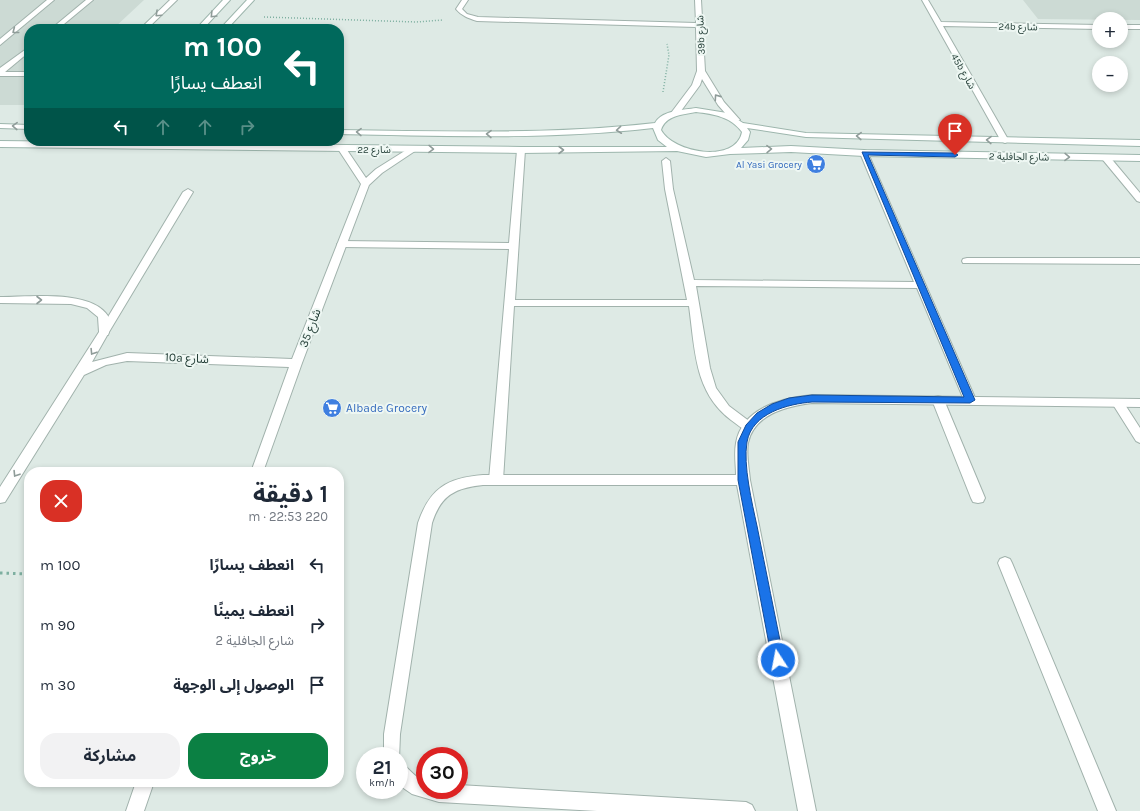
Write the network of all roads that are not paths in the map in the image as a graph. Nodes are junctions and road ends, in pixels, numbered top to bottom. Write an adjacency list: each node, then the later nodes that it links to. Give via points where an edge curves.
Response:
1 (51, 0): 20 (street, one-way to 20)
2 (90, 0): 11 (street)
3 (174, 0): 12 (street, one-way to 12)
4 (227, 0): 13 (street, one-way to 13)
5 (250, 0): 14 (street)
6 (465, 0): 10 (street, via 459,9 465,15 477,19)
7 (469, 0): 10 (street, via 470,8 479,14)
8 (698, 0): 16 (street, 39b شارع)
9 (925, 0): 15 (street, 45b شارع)
10 (514, 19): 16 (street)
11 (60, 24)
12 (148, 24)
13 (204, 24)
14 (228, 24)
15 (938, 24): 17 (street, 24b شارع); 31 (street, 45b شارع)
16 (700, 26): 22 (street, 39b شارع)
17 (1092, 27)
18 (1128, 27): 19 (street)
19 (1140, 27)
20 (0, 43)
21 (24, 53): 23 (street)
22 (701, 71): 25 (street, 39b شارع, via 696,85); 26 (street, 39b شارع, one-way to 22, via 721,103)
23 (0, 73): 24 (street)
24 (24, 74)
25 (675, 113): 26 (street, شارع الجافلية 2, via 707,111); 27 (street, via 664,118)
26 (739, 123): 31 (street, شارع الجافلية 2, one-way to 26, via 806,135); 40 (street, via 746,132 746,139)
27 (658, 125): 30 (street, شارع 22, one-way to 30, via 622,130 548,134); 38 (street, via 656,131 660,138)
28 (0, 126): 29 (street, one-way to 28)
29 (24, 126)
30 (344, 132)
31 (1004, 141): 32 (street, شارع الجافلية 2)
32 (1140, 143)
33 (2, 145): 34 (street, شارع 22)
34 (24, 145)
35 (87, 146): 36 (street, شارع 22)
36 (342, 149): 37 (street, شارع 22); 45 (street)
37 (414, 149): 39 (street, شارع 22, one-way to 39); 45 (street, شارع 35, via 379,171)
38 (676, 149): 39 (street, شارع 22, one-way to 38); 40 (street, شارع الجافلية 2, via 703,155)
39 (521, 150): 49 (street)
40 (730, 151): 41 (street, شارع الجافلية 2, one-way to 41, via 791,149)
41 (864, 153): 42 (street, شارع الجافلية 2, one-way to 42); 53 (street)
42 (1106, 158): 43 (street, شارع الجافلية 2); 47 (street)
43 (1140, 158)
44 (666, 161): 52 (street, via 669,189)
45 (365, 184): 48 (street, شارع 35)
46 (188, 192): 57 (street)
47 (1140, 199)
48 (342, 244): 49 (street); 58 (street, شارع 35)
49 (514, 246): 55 (street)
50 (967, 260): 51 (street)
51 (1140, 262)
52 (690, 283): 53 (street); 56 (street)
53 (921, 285): 61 (street)
54 (0, 300): 57 (street, one-way to 57, via 71,300 90,305 103,316)
55 (509, 303): 56 (street); 67 (street)
56 (692, 304): 64 (street, via 710,389 725,410)
57 (104, 332): 59 (street, one-way to 59)
58 (296, 363): 59 (street, 10a شارع, via 127,357 104,362); 66 (street, شارع 35)
59 (80, 372): 69 (street, one-way to 69)
60 (938, 400): 61 (street); 64 (street, via 793,401 760,415); 70 (street)
61 (970, 400): 62 (street)
62 (1118, 403): 63 (street); 65 (street)
63 (1140, 404)
64 (749, 427): 68 (street, via 742,442)
65 (1140, 438)
66 (259, 467)
67 (496, 480): 68 (street); 72 (street, via 466,481 451,487 437,496 429,509)
68 (743, 480): 79 (street)
69 (0, 498)
70 (978, 498)
71 (1005, 562): 80 (street)
72 (392, 747)
73 (408, 781): 75 (street)
74 (143, 787): 77 (street)
75 (416, 787)
76 (468, 795): 78 (street)
77 (135, 811)
78 (746, 811)
79 (807, 811)
80 (1107, 811)

